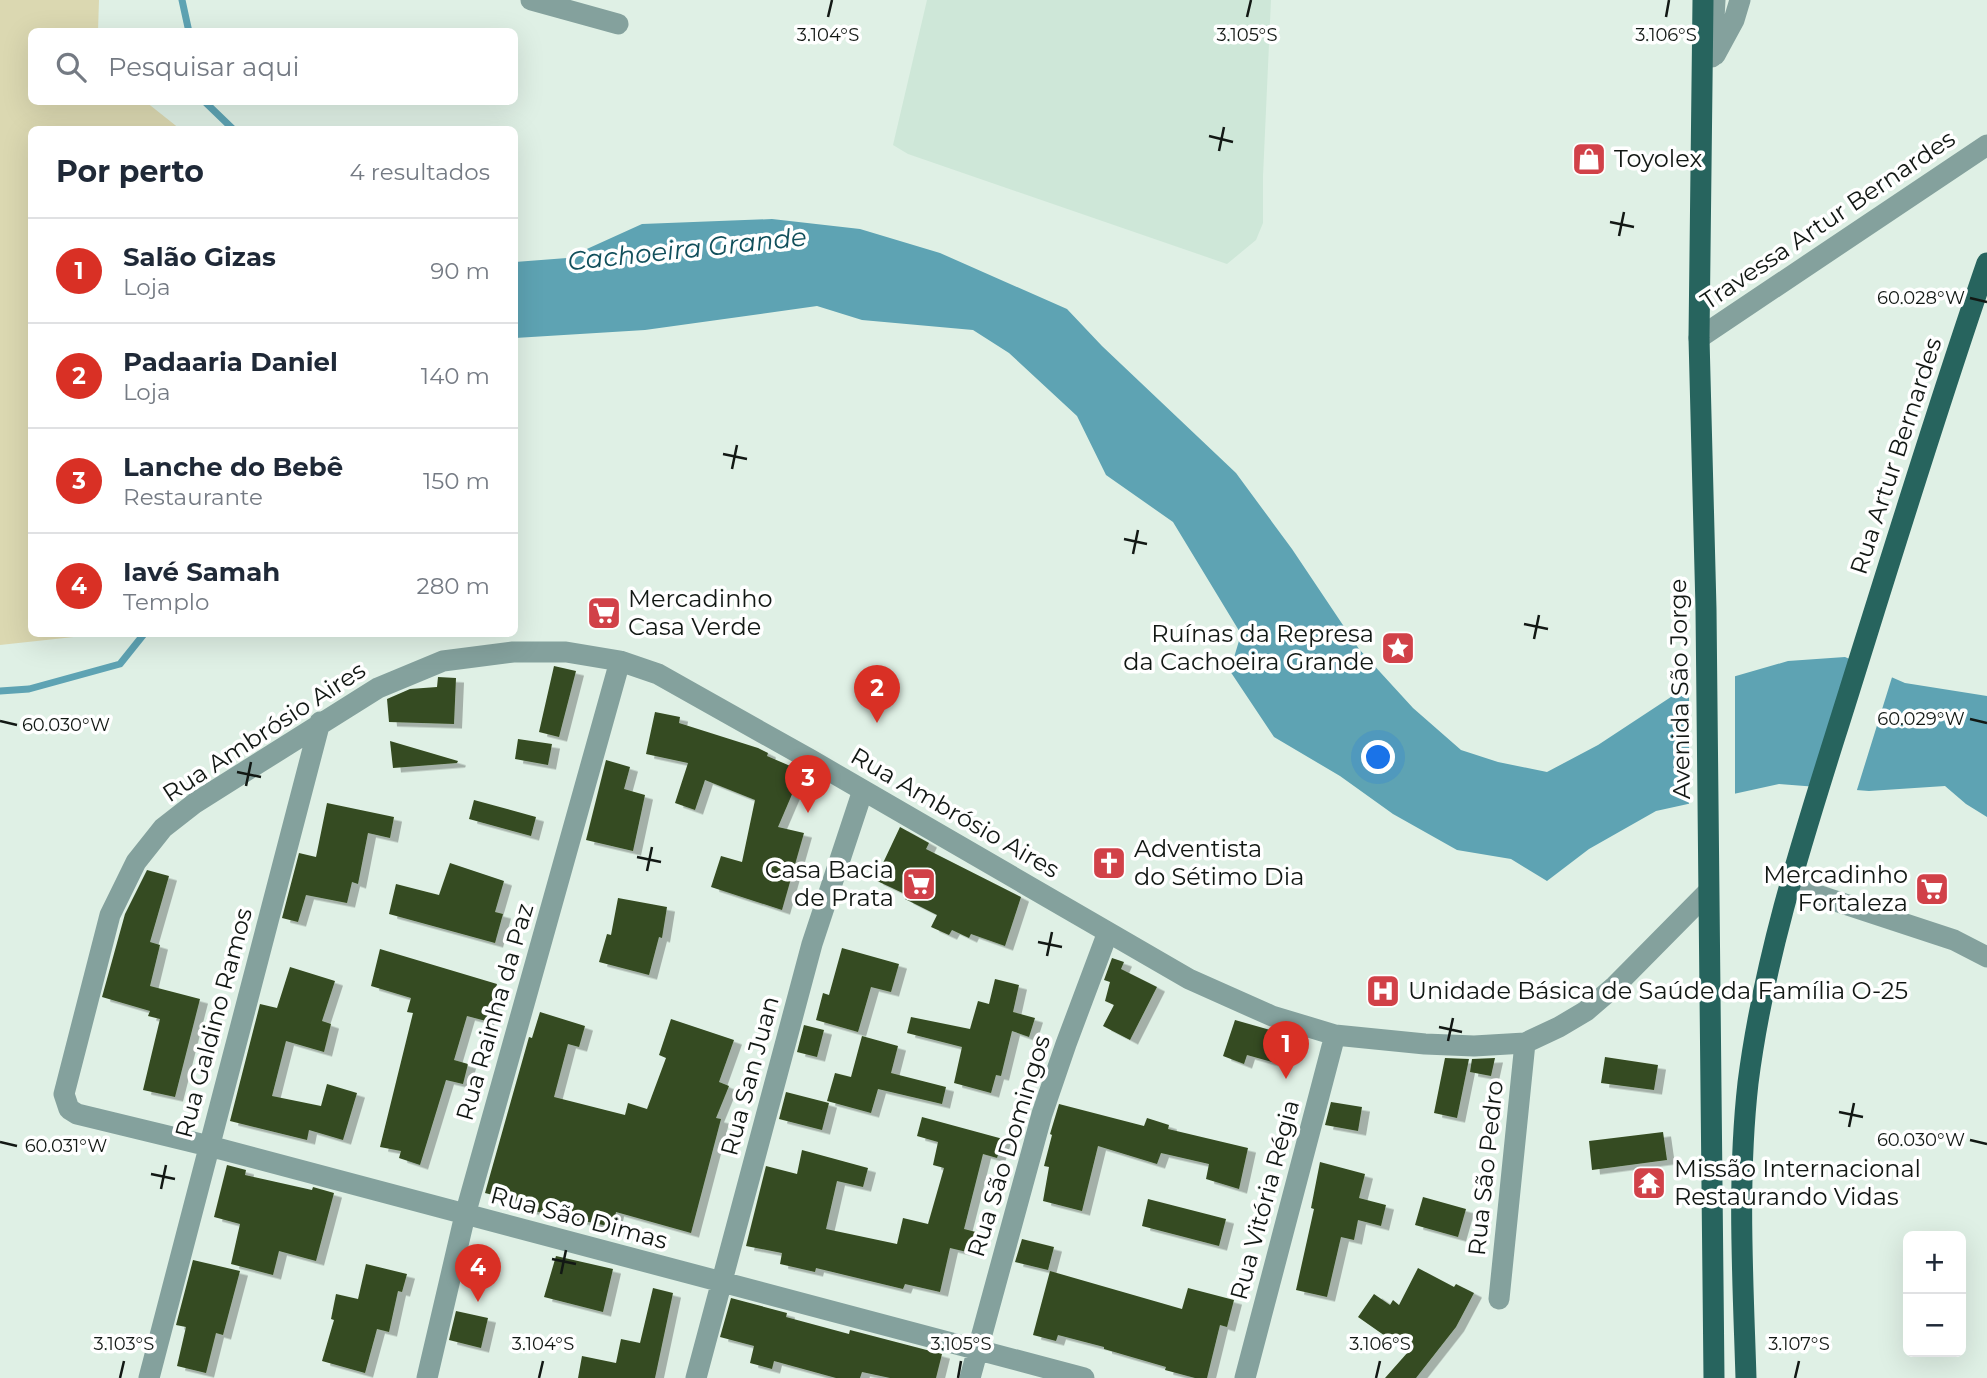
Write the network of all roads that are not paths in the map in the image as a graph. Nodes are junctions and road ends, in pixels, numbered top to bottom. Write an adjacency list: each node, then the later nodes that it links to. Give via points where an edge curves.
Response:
1 (531, 0): 5 (street)
2 (1703, 0): 7 (main road, Avenida São Jorge)
3 (1715, 0): 6 (street)
4 (1740, 0): 6 (street)
5 (618, 24)
6 (1712, 62): 7 (street)
7 (1701, 83): 10 (main road, Avenida São Jorge)
8 (1987, 145): 10 (street, Travessa Artur Bernardes)
9 (1987, 263): 14 (main road, Rua Artur Bernardes)
10 (1699, 338): 15 (main road, Avenida São Jorge)
11 (620, 661): 12 (street, Rua Ambrósio Aires, via 566,652 513,652 443,661 378,688); 13 (street, Rua Ambrósio Aires, via 658,674); 22 (street, Rua Rainha da Paz)
12 (320, 722): 20 (street, Rua Ambrósio Aires, via 195,803 163,828 136,862 110,915); 21 (street, Rua Galdino Ramos)
13 (863, 790): 16 (street, Rua Ambrósio Aires); 23 (street, Rua San Juan, via 812,944)
14 (1790, 886): 17 (street, via 1954,940); 33 (main road, via 1759,1012 1748,1084 1742,1226)
15 (1708, 892): 19 (street, Rua Ambrósio Aires, via 1586,1011); 32 (main road, Avenida São Jorge)
16 (1108, 932): 18 (street, Rua Ambrósio Aires, via 1201,984 1272,1016); 25 (street, Rua São Domingos, via 1042,1114)
17 (1987, 957)
18 (1335, 1035): 19 (street, Rua Ambrósio Aires, via 1437,1044); 31 (street, Rua Vitória Régia)
19 (1525, 1043): 24 (street, Rua São Pedro)
20 (65, 1101): 21 (street, Rua São Dimas, via 77,1114)
21 (209, 1146): 22 (street, Rua São Dimas); 26 (street, Rua Galdino Ramos)
22 (465, 1215): 23 (street, Rua São Dimas); 27 (street, Rua Rainha da Paz)
23 (722, 1284): 25 (street, Rua São Dimas); 28 (street, Rua San Juan)
24 (1499, 1299)
25 (977, 1351): 29 (street, Rua São Domingos); 30 (street, Rua São Dimas)
26 (149, 1378)
27 (427, 1378)
28 (696, 1378)
29 (970, 1378)
30 (1084, 1378)
31 (1245, 1378)
32 (1714, 1378)
33 (1746, 1378)

